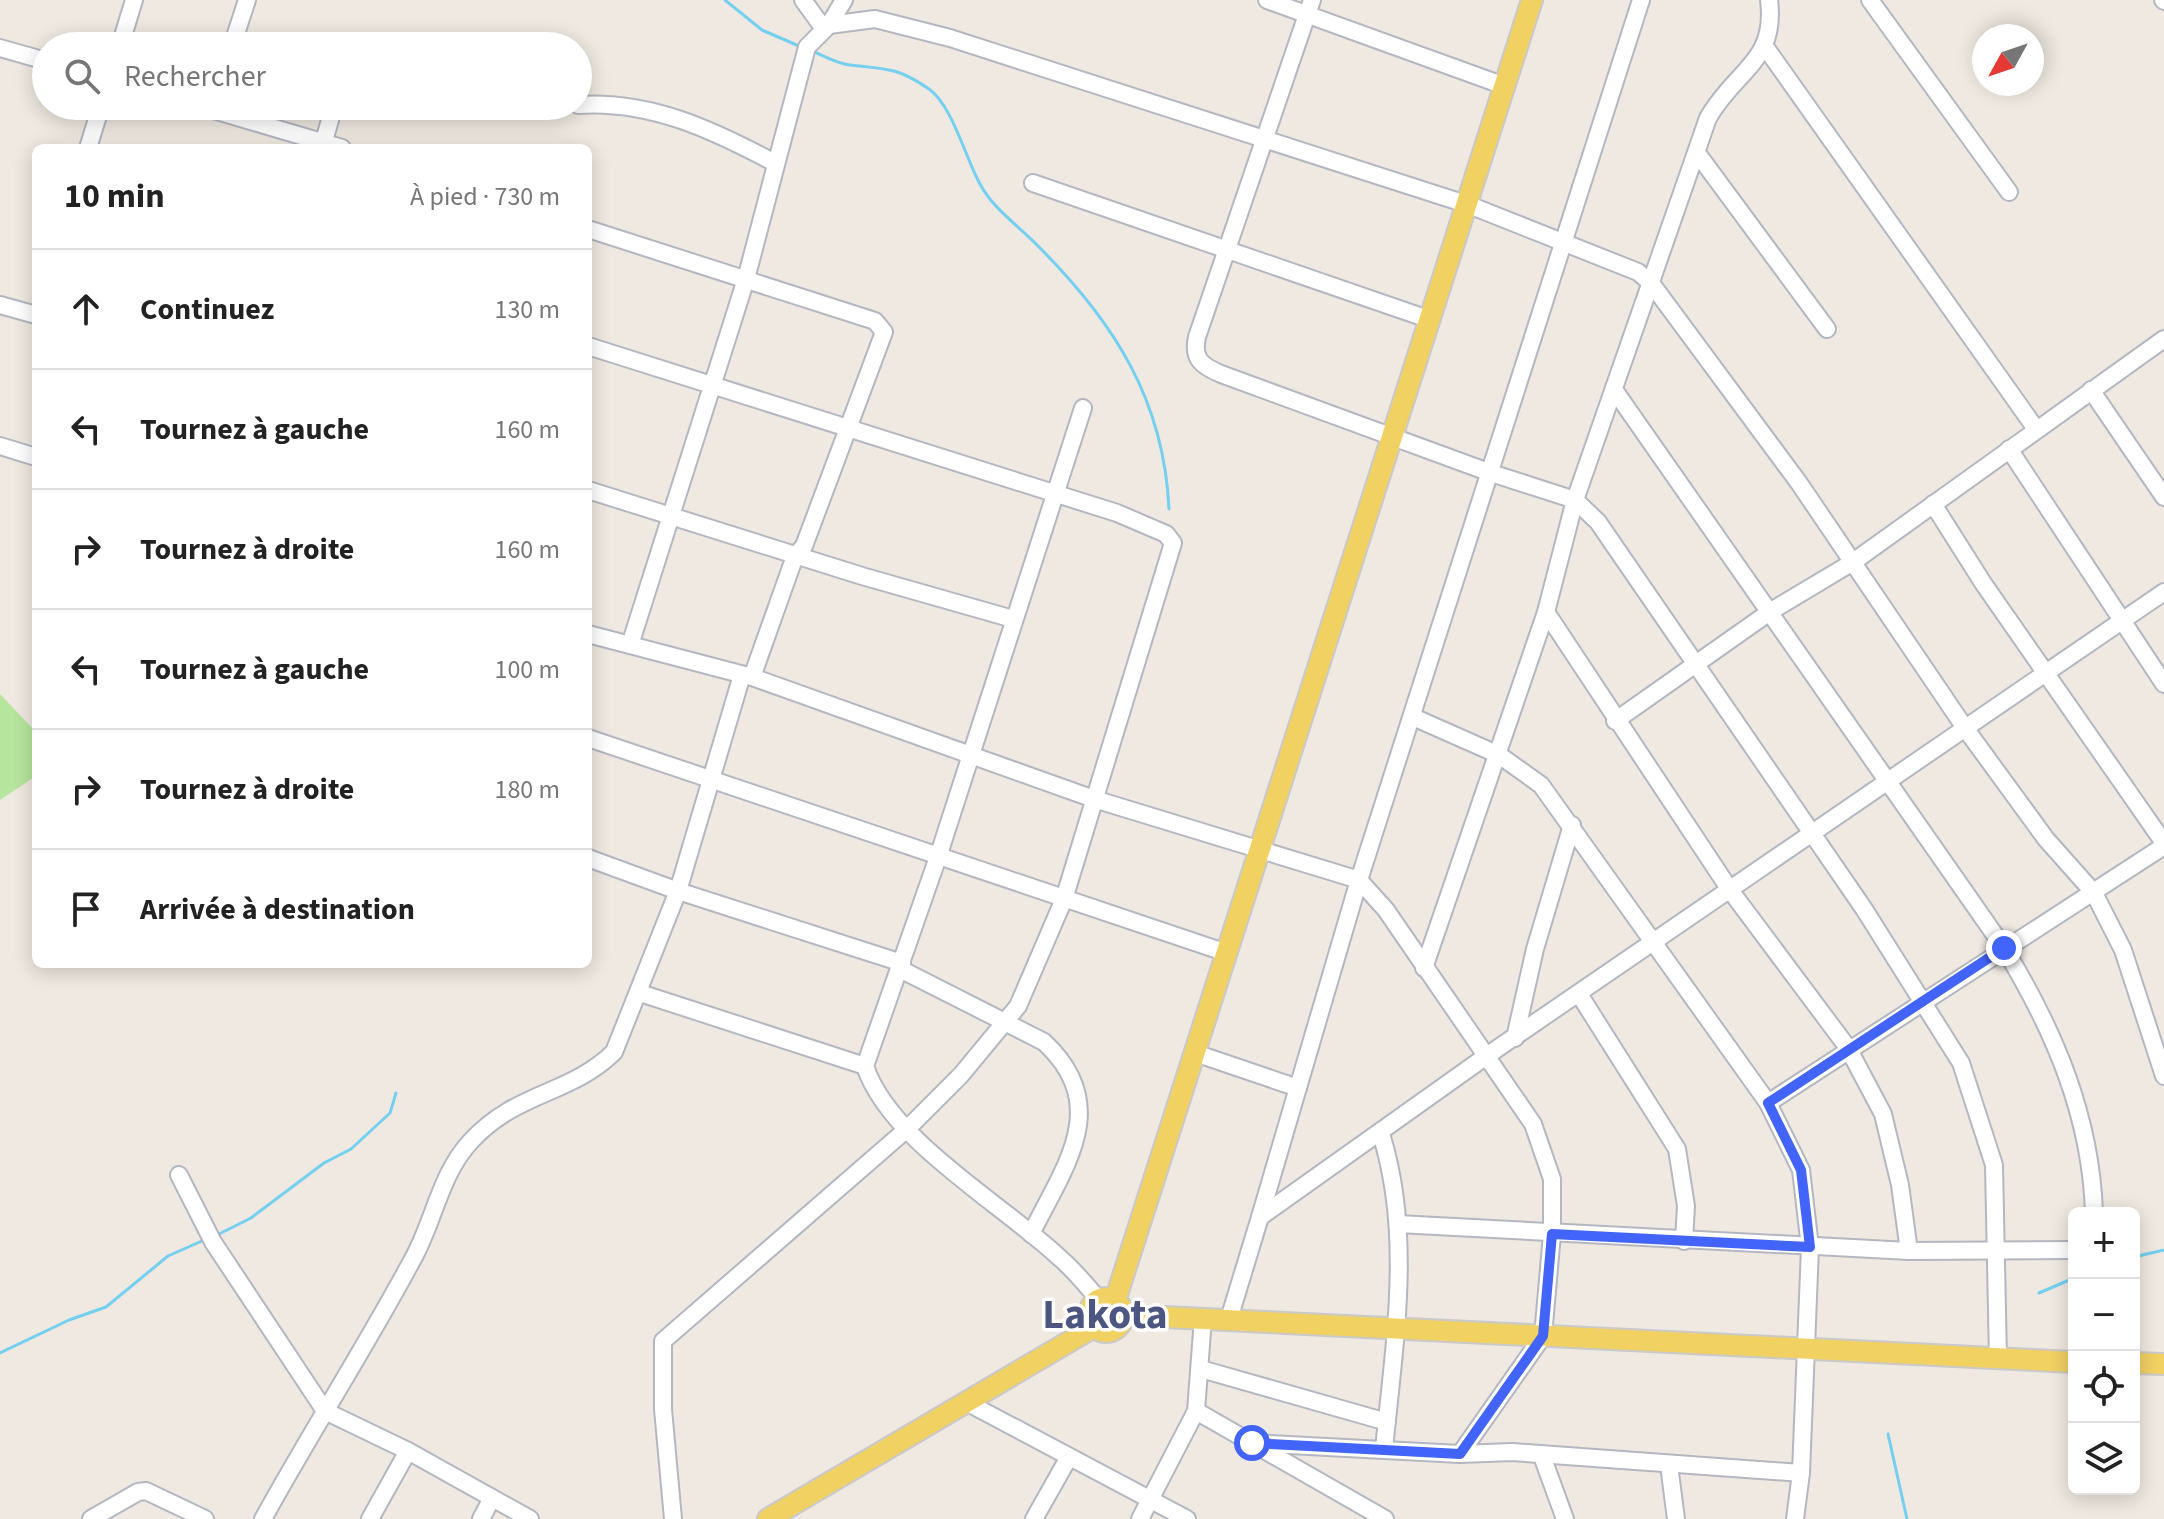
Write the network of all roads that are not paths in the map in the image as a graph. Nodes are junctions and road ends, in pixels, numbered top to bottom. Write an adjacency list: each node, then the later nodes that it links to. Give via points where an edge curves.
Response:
1 (134, 0): 12 (street)
2 (247, 0): 13 (street)
3 (803, 0): 11 (street)
4 (844, 0): 11 (street)
5 (1267, 0): 10 (street)
6 (1532, 0): 17 (main road)
7 (1641, 0): 32 (street)
8 (1769, 0): 15 (street)
9 (1870, 0): 29 (street)
10 (1310, 7): 17 (street); 22 (street)
11 (827, 27): 22 (street, via 875,19 950,38); 27 (street, via 807,47)
12 (124, 32)
13 (237, 32)
14 (0, 48): 16 (street)
15 (1766, 48): 26 (street, via 1719,98); 47 (street)
16 (32, 57)
17 (1502, 85): 30 (main road)
18 (592, 106): 27 (street, via 642,108 673,116)
19 (97, 120): 23 (street)
20 (247, 120): 24 (street)
21 (330, 120): 25 (street)
22 (1262, 140): 30 (street); 33 (street)
23 (89, 144)
24 (320, 144)
25 (323, 144)
26 (1697, 153): 35 (street); 39 (street)
27 (775, 163): 34 (street)
28 (1033, 183): 33 (street)
29 (2009, 192)
30 (1469, 205): 32 (street); 38 (main road)
31 (592, 230): 34 (street)
32 (1564, 242): 35 (street, via 1638,272); 52 (street)
33 (1228, 252): 38 (street); 48 (street, via 1197,337 1194,350 1200,363)
34 (746, 279): 42 (street); 46 (street, via 882,327 884,341)
35 (1651, 283): 44 (street); 60 (street)
36 (0, 305): 37 (street)
37 (32, 310)
38 (1431, 320): 48 (main road)
39 (1827, 329)
40 (592, 347): 42 (street)
41 (2160, 347): 43 (street)
42 (712, 387): 46 (street); 58 (street)
43 (2091, 390): 47 (street); 55 (street)
44 (1615, 391): 56 (street); 62 (street)
45 (1083, 408): 54 (street)
46 (850, 426): 54 (street); 59 (street, via 804,546)
47 (2036, 429): 50 (street)
48 (1391, 437): 52 (street); 84 (main road)
49 (0, 446): 51 (street)
50 (2009, 449): 57 (street); 65 (street)
51 (32, 456)
52 (1491, 473): 56 (street); 72 (street)
53 (592, 491): 58 (street)
54 (1053, 495): 64 (street); 80 (street, via 1147,524 1173,543)
55 (2164, 497)
56 (1575, 500): 63 (street); 68 (street, via 1598,522)
57 (1933, 504): 60 (street); 69 (street)
58 (672, 517): 59 (street); 67 (street)
59 (795, 556): 64 (street); 70 (street)
60 (1853, 562): 62 (street); 74 (street)
61 (2164, 592): 65 (street)
62 (1771, 611): 68 (street); 79 (street)
63 (1546, 612): 73 (street); 76 (street)
64 (1013, 619): 77 (street)
65 (2123, 622): 69 (street); 71 (street)
66 (592, 635): 67 (street)
67 (630, 645): 70 (street)
68 (1693, 666): 73 (street); 82 (street)
69 (2045, 673): 74 (street); 83 (street)
70 (747, 676): 77 (street); 78 (street)
71 (2164, 684)
72 (1413, 717): 76 (street); 87 (street)
73 (1615, 721): 88 (street)
74 (1965, 728): 79 (street); 90 (street, via 2046,839)
75 (592, 739): 78 (street)
76 (1499, 755): 81 (street, via 1541,785); 96 (street)
77 (971, 756): 80 (street); 85 (street)
78 (713, 778): 85 (street); 89 (street)
79 (1886, 783): 82 (street); 93 (street)
80 (1094, 799): 84 (street); 91 (street)
81 (1572, 825): 92 (street); 101 (street)
82 (1812, 836): 88 (street); 99 (street)
83 (2164, 845): 90 (street)
84 (1259, 847): 87 (street); 94 (main road)
85 (938, 857): 91 (street); 95 (street)
86 (592, 859): 89 (street)
87 (1359, 880): 96 (street); 107 (street)
88 (1730, 890): 92 (street); 102 (street)
89 (678, 891): 95 (street); 97 (street)
90 (2094, 893): 93 (street); 106 (street, via 2123,950)
91 (1064, 899): 94 (street); 100 (street)
92 (1655, 943): 98 (street); 108 (street)
93 (2004, 948): 99 (street); 112 (street, via 2039,1004 2065,1067 2086,1135)
94 (1227, 953): 103 (main road)
95 (901, 966): 100 (street); 105 (street)
96 (1424, 968): 104 (street)
97 (640, 993): 105 (street); 135 (street, via 614,1052 597,1068 512,1106 467,1144 438,1195 417,1252)
98 (1579, 994): 101 (street); 117 (street, via 1677,1149 1686,1206)
99 (1923, 1000): 102 (street); 121 (street, via 1961,1063 1983,1124 1994,1165)
100 (1007, 1023): 109 (street); 115 (street, via 1062,1058 1080,1113 1080,1132)
101 (1515, 1038): 104 (street)
102 (1848, 1048): 108 (street); 120 (street, via 1886,1126)
103 (1195, 1053): 107 (street); 122 (main road)
104 (1485, 1057): 110 (street); 116 (street, via 1533,1124 1545,1153 1552,1179)
105 (865, 1066): 109 (street, via 875,1091)
106 (2164, 1076)
107 (1298, 1088): 113 (street)
108 (1768, 1103): 118 (street, via 1801,1170)
109 (907, 1129): 115 (street); 154 (street, via 663,1341)
110 (1381, 1134): 113 (street); 114 (street)
111 (179, 1175): 135 (street, via 213,1242)
112 (2093, 1207)
113 (1260, 1217): 124 (street)
114 (1398, 1224): 116 (street); 126 (street)
115 (1031, 1234): 122 (street)
116 (1552, 1234): 117 (street); 127 (street)
117 (1684, 1241): 118 (street)
118 (1810, 1247): 120 (street); 128 (street)
119 (2068, 1250): 121 (street)
120 (1909, 1251): 121 (street)
121 (1996, 1251): 129 (street)
122 (1113, 1305): 123 (main road); 125 (main road, via 1089,1314); 125 (main road, via 1113,1331)
123 (1203, 1318): 124 (main road); 133 (street)
124 (1229, 1319): 126 (main road)
125 (1094, 1327): 134 (main road)
126 (1396, 1327): 127 (main road); 137 (street)
127 (1543, 1336): 128 (main road); 141 (street)
128 (1806, 1350): 129 (main road); 145 (street)
129 (1998, 1360): 130 (main road)
130 (2068, 1362)
131 (2140, 1363): 132 (main road)
132 (2164, 1364)
133 (1201, 1369): 136 (street); 137 (street)
134 (968, 1403): 143 (street); 155 (main road)
135 (325, 1411): 140 (street); 150 (street)
136 (1196, 1411): 138 (street); 147 (street)
137 (1387, 1422): 139 (street)
138 (1252, 1443): 139 (street); 159 (street)
139 (1384, 1449): 141 (street)
140 (408, 1451): 146 (street); 151 (street)
141 (1460, 1454): 142 (street)
142 (1542, 1456): 144 (street); 160 (street)
143 (1069, 1457): 147 (street); 156 (street)
144 (1669, 1465): 145 (street); 161 (street)
145 (1801, 1473): 162 (street)
146 (492, 1498): 152 (street); 153 (street)
147 (1151, 1499): 157 (street); 158 (street)
148 (91, 1519): 149 (street, via 146,1491)
149 (205, 1519)
150 (263, 1519)
151 (370, 1519)
152 (481, 1519)
153 (530, 1519)
154 (673, 1519)
155 (768, 1519)
156 (1034, 1519)
157 (1140, 1519)
158 (1187, 1519)
159 (1385, 1519)
160 (1565, 1519)
161 (1676, 1519)
162 (1795, 1519)

